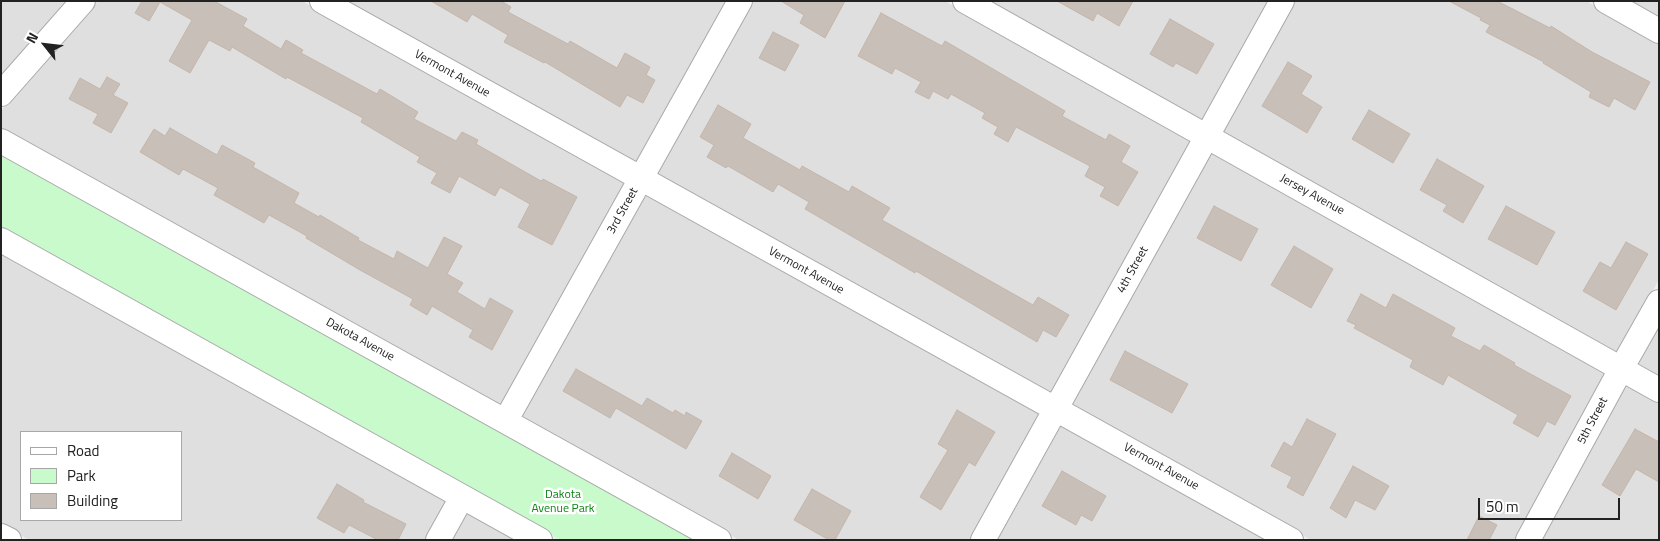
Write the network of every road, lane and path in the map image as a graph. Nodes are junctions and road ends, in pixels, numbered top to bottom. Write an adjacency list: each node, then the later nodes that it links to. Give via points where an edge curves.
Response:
1 (83, 1): 8 (street)
2 (322, 1): 11 (street, Vermont Avenue)
3 (740, 1): 11 (street, 3rd Street)
4 (965, 1): 9 (street, Jersey Avenue)
5 (1282, 1): 9 (street, 4th Street)
6 (1606, 1): 7 (street)
7 (1659, 31)
8 (1, 94)
9 (1208, 136): 14 (street, Jersey Avenue); 16 (street, 4th Street)
10 (1, 141): 17 (street, Dakota Avenue)
11 (641, 180): 16 (street, Vermont Avenue); 17 (street, 3rd Street)
12 (1, 240): 18 (street)
13 (1659, 302): 14 (street, 5th Street)
14 (1621, 369): 15 (street, Jersey Avenue); 26 (street, 5th Street)
15 (1659, 390)
16 (1056, 409): 24 (street, 4th Street); 25 (street, Vermont Avenue)
17 (506, 420): 23 (street, Dakota Avenue)
18 (462, 497): 21 (street); 22 (street)
19 (1, 536): 20 (street)
20 (9, 540)
21 (438, 540)
22 (540, 540)
23 (719, 540)
24 (983, 540)
25 (1291, 540)
26 (1528, 540)

